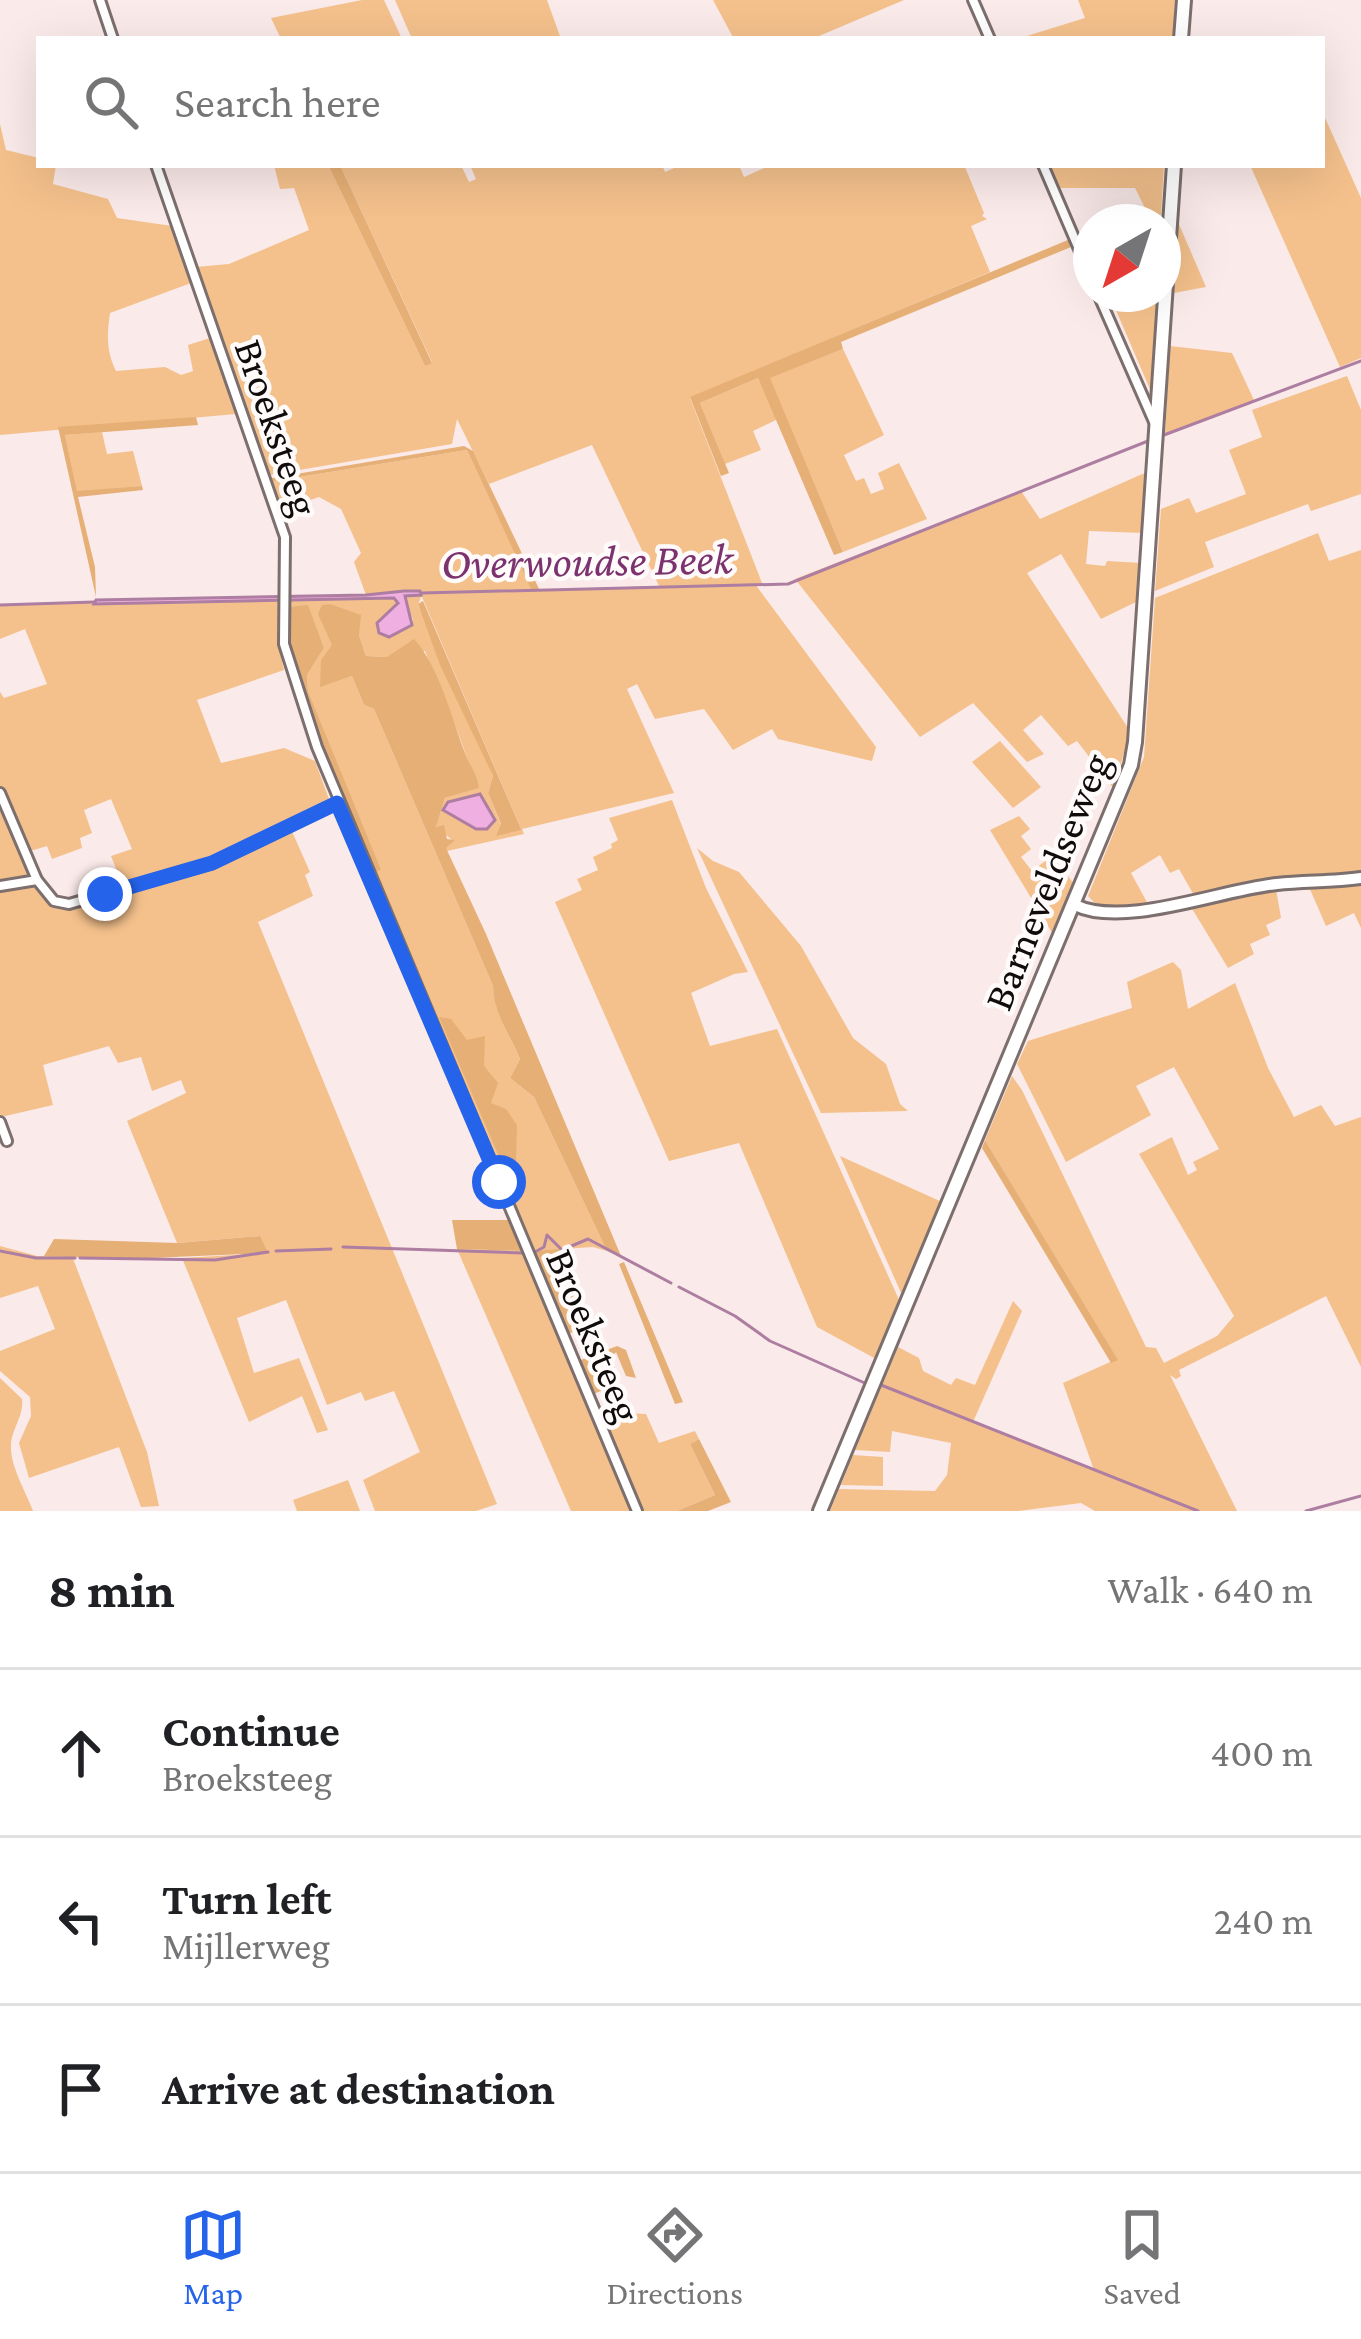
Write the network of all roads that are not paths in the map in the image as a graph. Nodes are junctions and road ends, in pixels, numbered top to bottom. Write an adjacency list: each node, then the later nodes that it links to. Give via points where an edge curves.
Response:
1 (100, 0): 4 (street)
2 (973, 0): 5 (street)
3 (1184, 0): 6 (main road)
4 (112, 36)
5 (989, 36)
6 (1181, 36)
7 (157, 168): 14 (street, Broeksteeg, via 285,538 286,658)
8 (1044, 168): 10 (street)
9 (1174, 168): 12 (main road, Barneveldseweg)
10 (1073, 236)
11 (1106, 312): 12 (street)
12 (1157, 427): 18 (main road, Barneveldseweg, via 1136,742)
13 (0, 793): 16 (street)
14 (337, 803): 16 (street, via 212,863 69,904 54,901); 21 (street, Broeksteeg)
15 (1361, 878): 18 (street, via 1279,884 1160,908 1097,913)
16 (37, 880): 17 (street)
17 (0, 886)
18 (1075, 905): 22 (main road, Barneveldseweg)
19 (0, 1122): 20 (street)
20 (7, 1141)
21 (637, 1511)
22 (820, 1511)

